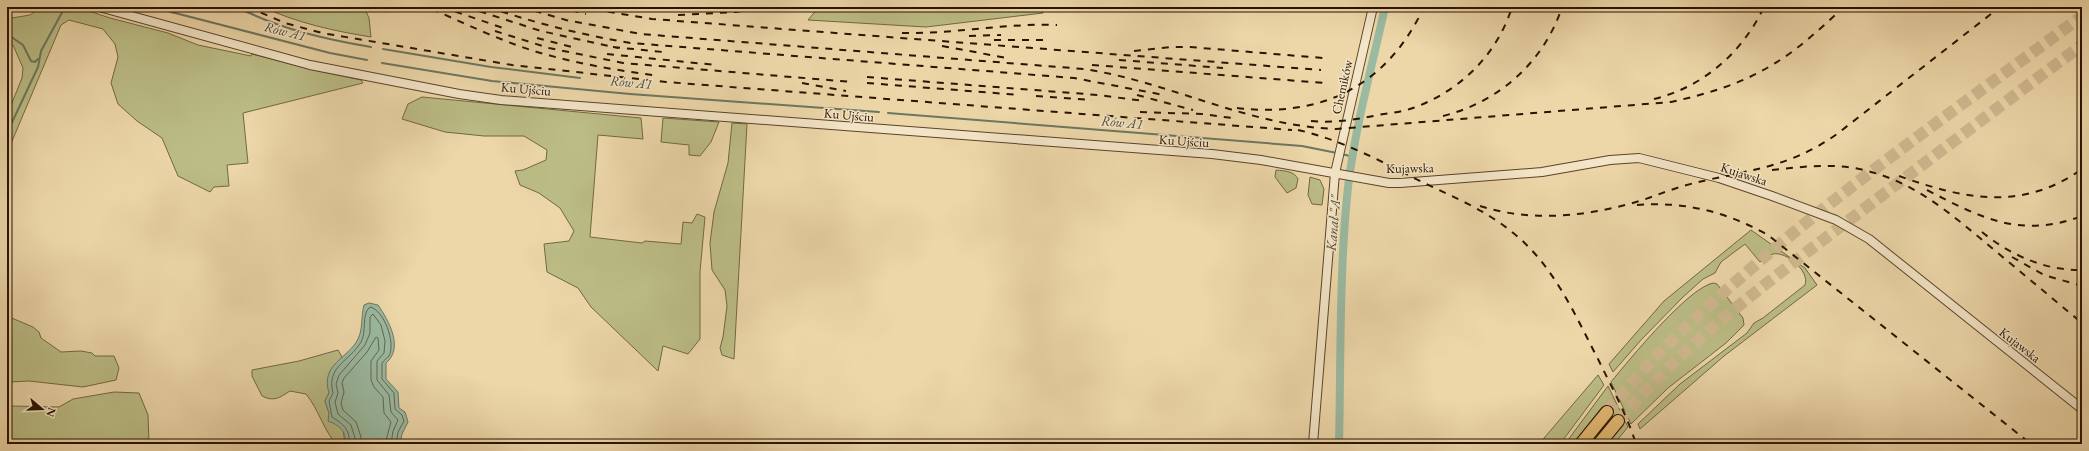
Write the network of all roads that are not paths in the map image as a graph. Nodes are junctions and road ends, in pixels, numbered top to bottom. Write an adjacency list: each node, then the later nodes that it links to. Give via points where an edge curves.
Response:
1 (99, 7): 3 (street, Ku Ujściu, via 310,65 480,97 1212,154)
2 (1373, 7): 3 (street, Chemików)
3 (1335, 173): 4 (street, Kujawska, via 1400,183 1542,172 1610,160 1639,158 1684,168 1750,188 1831,217 1869,239); 7 (street)
4 (2082, 409)
5 (1607, 412): 8 (highway)
6 (1618, 421): 9 (highway)
7 (1313, 444)
8 (1581, 444)
9 (1599, 444)

